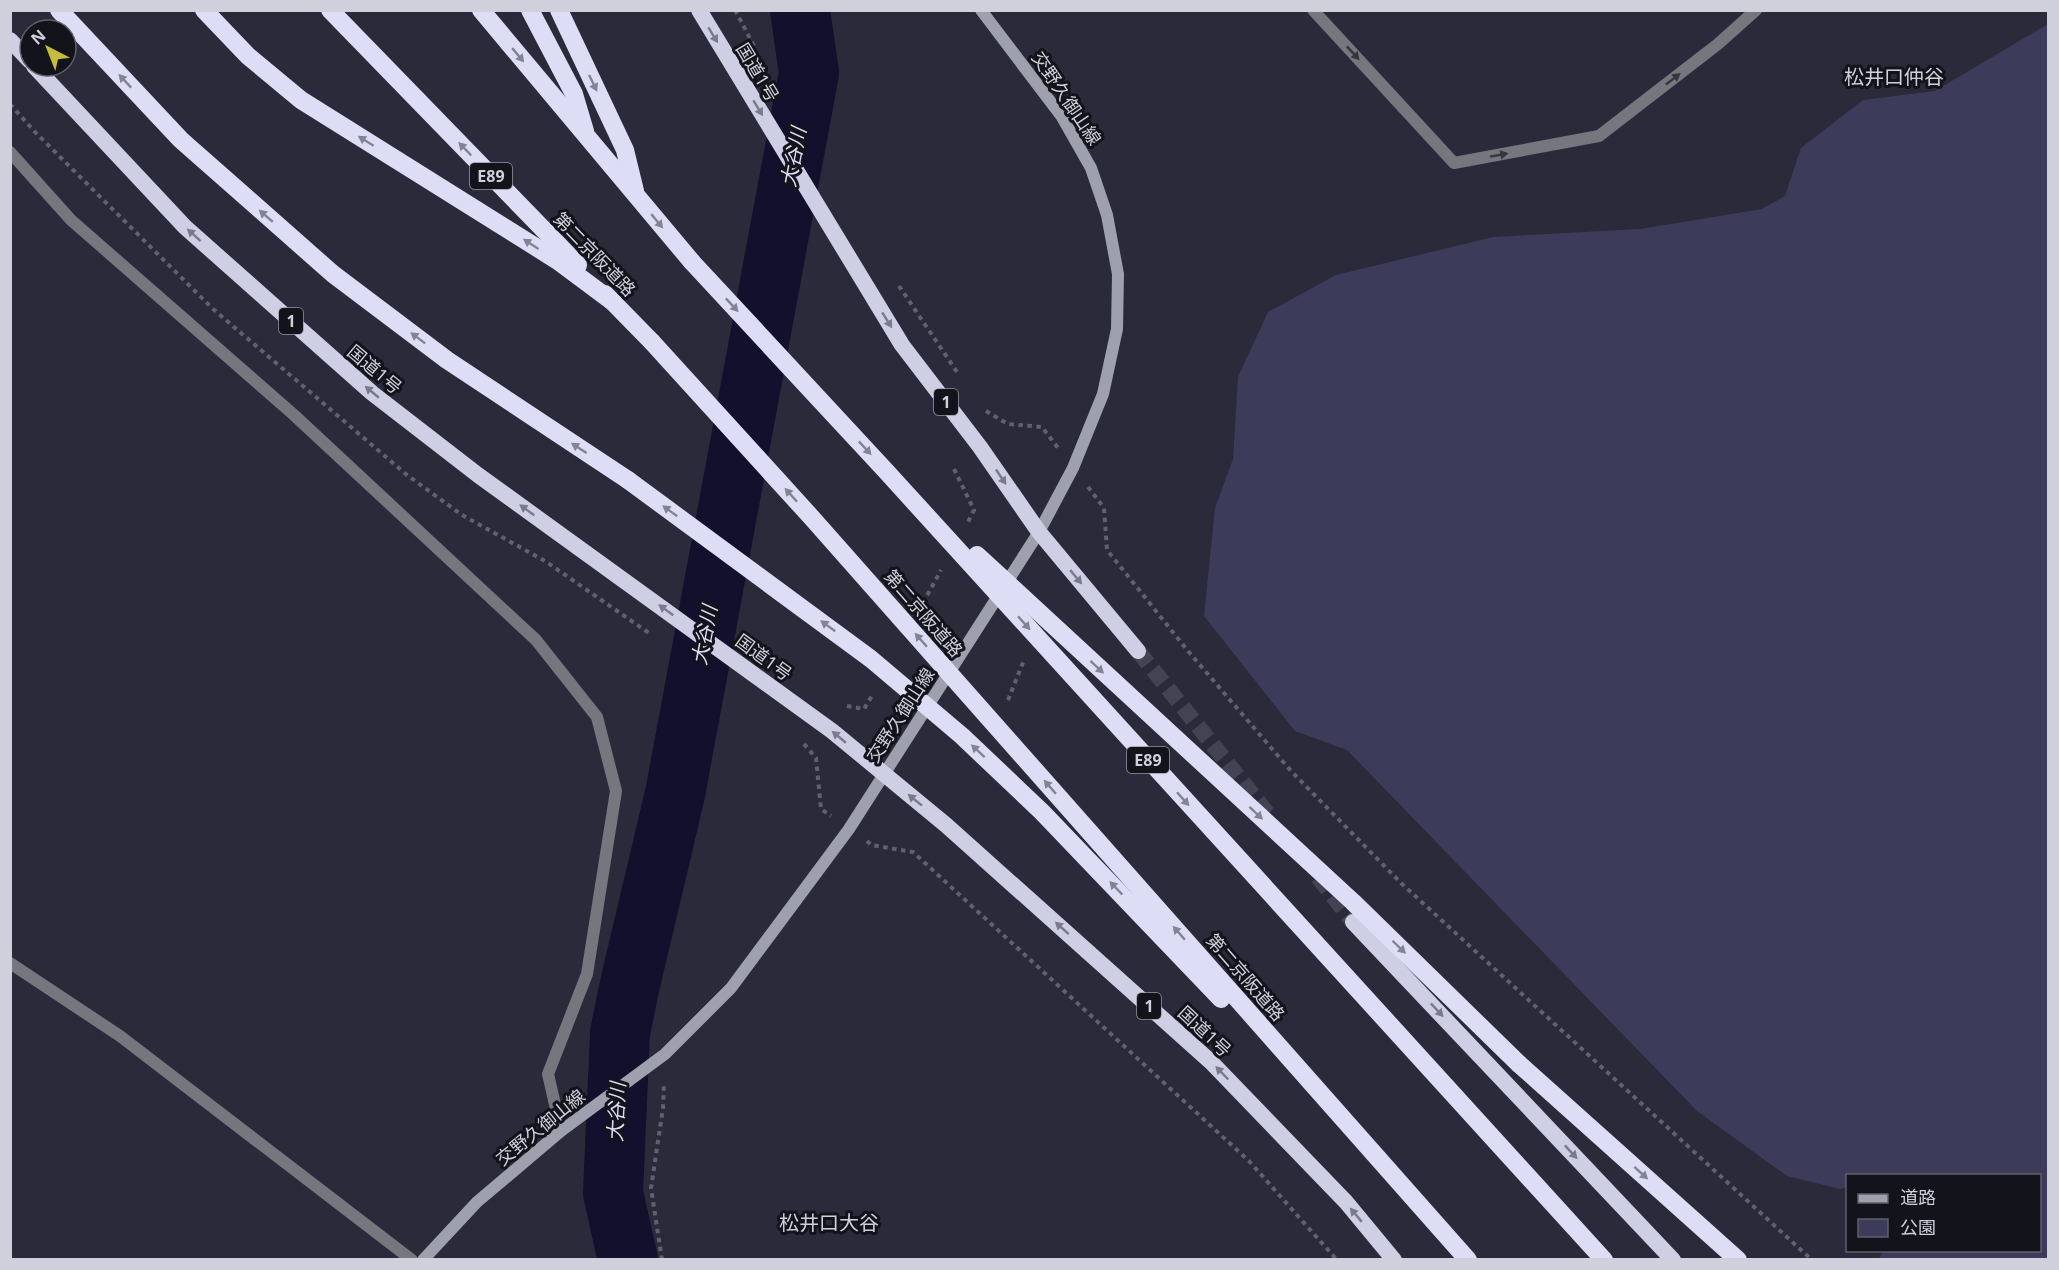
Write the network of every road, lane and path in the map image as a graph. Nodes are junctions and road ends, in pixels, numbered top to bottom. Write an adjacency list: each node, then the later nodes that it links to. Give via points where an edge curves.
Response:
1 (59, 10): 39 (highway, one-way to 1, bridge, via 1042,812 962,736 872,659 628,480 447,360 333,274 181,140)
2 (204, 10): 18 (highway, one-way to 2, via 558,261 301,100 248,56)
3 (330, 10): 18 (highway, 第二京阪道路 / E89, one-way to 3)
4 (481, 10): 14 (highway, E89, one-way to 14)
5 (530, 10): 14 (highway, via 574,94)
6 (559, 10): 16 (highway, one-way to 16, via 625,150)
7 (699, 10): 25 (highway, 国道1号 / 1, one-way to 25, via 902,345)
8 (735, 10): 12 (path)
9 (981, 10): 21 (main road, 交野久御山線, via 1062,117 1091,168 1107,214 1118,274 1117,329 1102,394)
10 (1313, 10): 11 (street, one-way to 11, via 1454,163 1599,136)
11 (1756, 10)
12 (755, 49)
13 (45, 78): 33 (highway, 国道1号 / 1, one-way to 13, via 832,731 478,475 372,393 185,227)
14 (587, 137): 16 (highway, E89)
15 (10, 152): 38 (street, via 71,220 294,416 536,640 597,717 616,791 587,974 548,1074)
16 (636, 196): 23 (highway, E89, one-way to 23, bridge)
17 (893, 278): 19 (path)
18 (613, 302): 39 (highway, 第二京阪道路 / E89, one-way to 18, bridge, via 820,527)
19 (958, 372)
20 (984, 410): 21 (path, via 1008,424 1042,427)
21 (1073, 468): 25 (main road, 交野久御山線); 49 (path, via 1104,508 1107,549 1291,771 1401,883)
22 (954, 469): 24 (path, via 974,510)
23 (885, 470): 46 (highway, E89, one-way to 46, bridge); 48 (highway, one-way to 48, bridge, via 1353,902 1519,1064)
24 (962, 531)
25 (1039, 532): 29 (highway, 国道1号 / 1, one-way to 29); 33 (main road, 交野久御山線)
26 (945, 562): 27 (path)
27 (922, 604)
28 (1027, 651): 32 (path)
29 (1138, 651)
30 (876, 688): 31 (path, via 864,709)
31 (847, 705)
32 (1006, 705)
33 (883, 775): 37 (main road, 交野久御山線, via 849,829 731,988); 44 (highway, 国道1号 / 1, one-way to 33, via 1346,1202 1211,1062 946,825)
34 (871, 845): 43 (path, via 913,852 1249,1161)
35 (1353, 922): 47 (highway, one-way to 47)
36 (10, 963): 40 (street, via 120,1036)
37 (665, 1054): 38 (main road, 交野久御山線); 42 (path, via 663,1108 651,1188)
38 (561, 1131): 41 (main road, 交野久御山線, via 477,1202)
39 (1418, 1203): 45 (highway, 第二京阪道路 / E89, bridge)
40 (412, 1260)
41 (423, 1260)
42 (663, 1260)
43 (1337, 1260)
44 (1394, 1260)
45 (1468, 1260)
46 (1604, 1260)
47 (1673, 1260)
48 (1738, 1260)
49 (1812, 1260)

